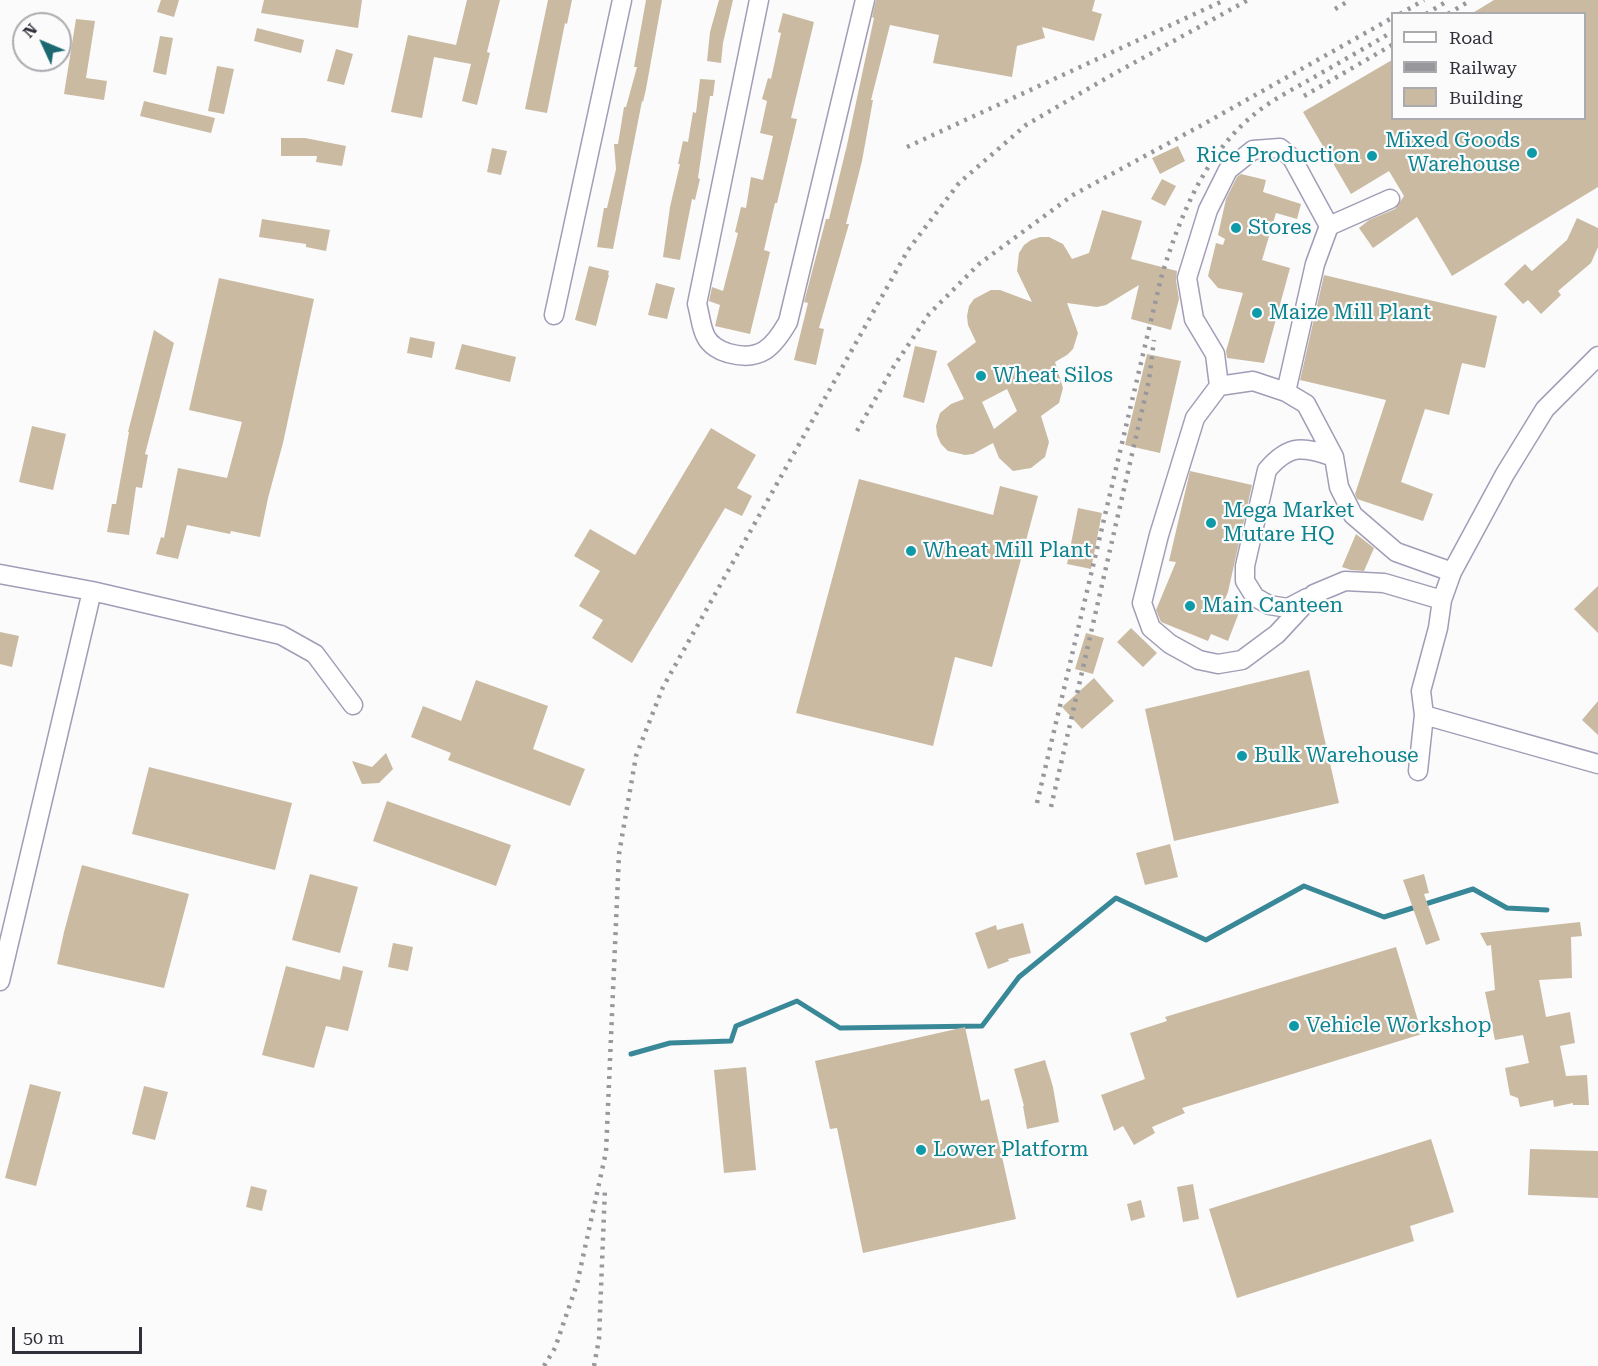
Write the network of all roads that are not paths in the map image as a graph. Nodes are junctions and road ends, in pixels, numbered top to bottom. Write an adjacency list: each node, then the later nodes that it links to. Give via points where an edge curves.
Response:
1 (622, 0): 6 (street)
2 (759, 0): 3 (street, via 697,304 706,337 720,351 744,358 764,352 788,322)
3 (865, 0)
4 (1390, 199): 5 (street)
5 (1329, 225): 8 (street, via 1292,158 1280,148 1253,150 1228,170 1208,210 1187,278 1194,319 1215,354); 9 (street, via 1315,264)
6 (554, 315)
7 (1598, 356): 11 (street, via 1545,409)
8 (1219, 386): 9 (street, via 1253,381); 14 (street, via 1195,418 1159,535 1142,603 1151,628 1199,660 1218,664 1242,660 1277,634)
9 (1286, 392): 10 (street, via 1306,404)
10 (1334, 457): 11 (street, via 1339,487 1353,515 1396,552); 14 (street, via 1301,448 1290,450 1267,470 1245,566 1245,581 1254,597 1269,605 1288,608)
11 (1452, 572): 15 (street)
12 (0, 574): 13 (street)
13 (92, 591): 16 (street, via 281,635 315,654); 20 (street)
14 (1314, 594): 15 (street, via 1345,581 1384,583)
15 (1442, 600): 17 (street, via 1421,691)
16 (353, 705)
17 (1424, 715): 18 (street); 19 (street)
18 (1598, 764)
19 (1418, 771)
20 (0, 981)

